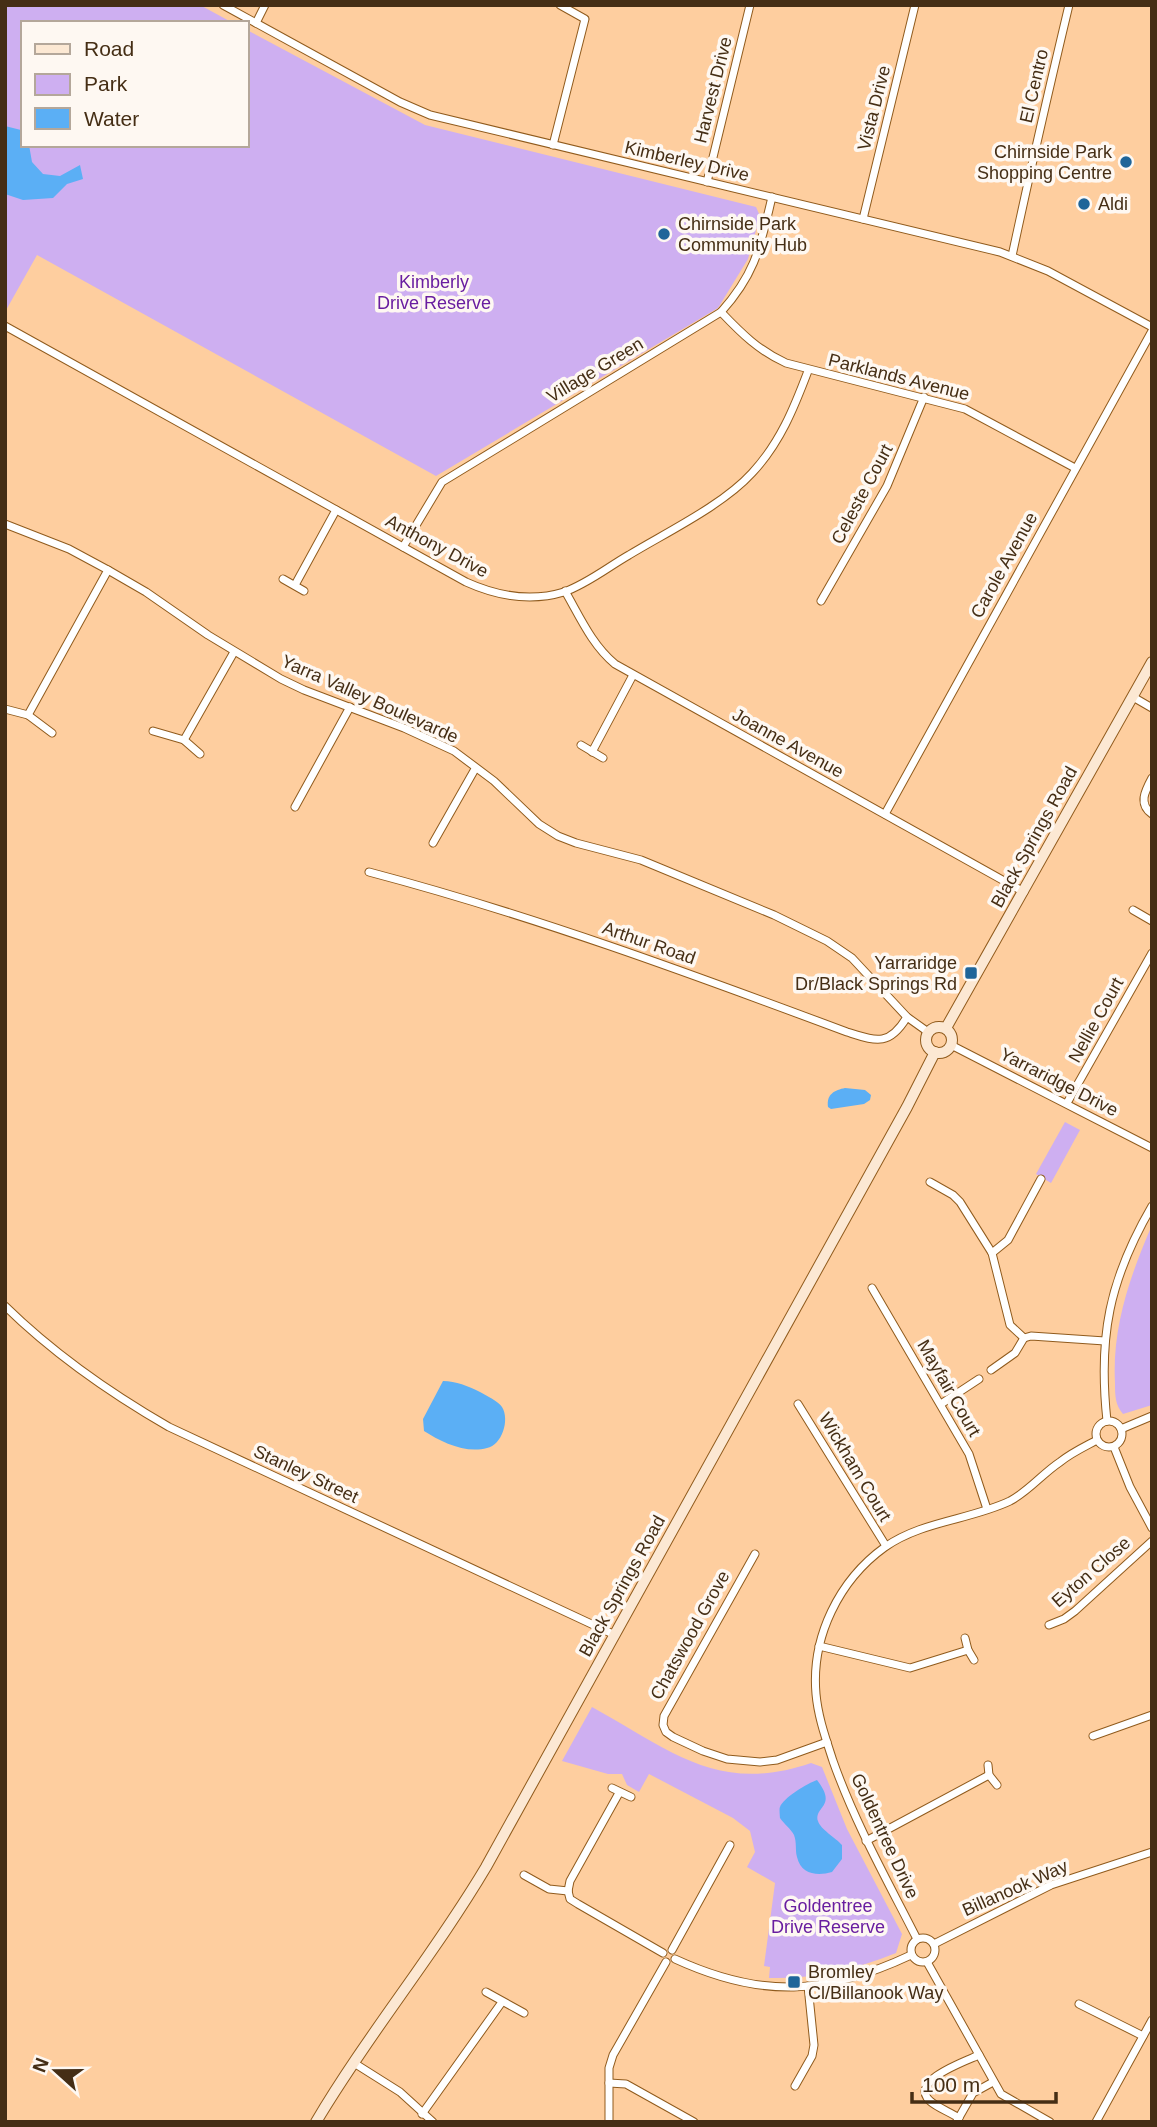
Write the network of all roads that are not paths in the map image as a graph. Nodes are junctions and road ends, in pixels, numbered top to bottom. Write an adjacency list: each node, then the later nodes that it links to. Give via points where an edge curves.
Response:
1 (223, 5): 7 (street, Kimberley Drive)
2 (265, 5): 7 (street)
3 (560, 5): 8 (street, via 585,19)
4 (750, 5): 9 (street, Harvest Drive)
5 (915, 5): 11 (street, Vista Drive)
6 (1069, 5): 12 (street, El Centro)
7 (256, 23): 8 (street, Kimberley Drive, via 430,116)
8 (553, 145): 9 (street, Kimberley Drive)
9 (707, 182): 10 (street, Kimberley Drive)
10 (772, 197): 11 (street, Kimberley Drive); 13 (street, Village Green, via 750,273)
11 (863, 219): 12 (street, Kimberley Drive)
12 (1012, 256): 15 (street, Kimberley Drive, via 1058,276)
13 (720, 312): 16 (street, Parklands Avenue, via 766,354); 21 (street, Village Green, via 442,482)
14 (5, 326): 19 (street, Anthony Drive)
15 (1152, 329): 18 (street, Carole Avenue)
16 (808, 371): 17 (street, Parklands Avenue); 26 (street, Anthony Drive, via 789,419 751,474 724,496)
17 (924, 397): 18 (street, Parklands Avenue, via 965,409); 27 (street, Celeste Court, via 887,486)
18 (1075, 468): 46 (street, Carole Avenue)
19 (336, 510): 21 (street, Anthony Drive); 24 (street)
20 (5, 524): 22 (street, Yarra Valley Boulevarde)
21 (403, 547): 26 (street, Anthony Drive, via 495,593 534,597)
22 (108, 570): 28 (street, Yarra Valley Boulevarde); 35 (street)
23 (283, 579): 24 (street)
24 (295, 585): 25 (street)
25 (304, 591)
26 (565, 592): 30 (street, Joanne Avenue, via 604,654)
27 (821, 601)
28 (234, 652): 32 (street, Yarra Valley Boulevarde, via 304,691); 38 (street)
29 (1152, 662): 31 (main road, Black Springs Road)
30 (633, 675): 40 (street); 46 (street, Joanne Avenue)
31 (1133, 696): 33 (street); 50 (main road, Black Springs Road)
32 (350, 706): 43 (street, Yarra Valley Boulevarde, via 454,751); 45 (street)
33 (1152, 708)
34 (5, 709): 35 (street)
35 (28, 715): 37 (street)
36 (153, 732): 38 (street)
37 (52, 733)
38 (184, 740): 41 (street)
39 (581, 745): 40 (street)
40 (592, 752): 42 (street)
41 (200, 754)
42 (603, 758)
43 (475, 769): 48 (street); 54 (street, Yarra Valley Boulevarde, via 558,836 641,860 827,941 852,958)
44 (1152, 778): 47 (street, via 1143,799)
45 (295, 807)
46 (885, 814): 50 (street, Joanne Avenue)
47 (1152, 814)
48 (433, 843)
49 (369, 872): 54 (street, Arthur Road, via 643,956 873,1040 889,1038)
50 (1024, 891): 55 (main road, Black Springs Road)
51 (1133, 910): 52 (street)
52 (1152, 921)
53 (1152, 953): 59 (street, Nellie Court)
54 (907, 1017): 56 (street, Yarra Valley Boulevarde)
55 (946, 1028): 56 (main road, via 938,1026); 57 (main road)
56 (928, 1032): 58 (main road, via 926,1044)
57 (951, 1045): 58 (main road, via 943,1053); 59 (street, Yarraridge Drive)
58 (934, 1052): 84 (main road, Black Springs Road)
59 (1067, 1104): 60 (street, Yarraridge Drive)
60 (1152, 1149)
61 (1041, 1180): 64 (street, via 1008,1240)
62 (930, 1182): 64 (street, via 960,1202)
63 (1152, 1206): 68 (street, via 1121,1266)
64 (992, 1253): 67 (street, via 1010,1325)
65 (872, 1288): 72 (street, Mayfair Court)
66 (5, 1306): 84 (street, Stanley Street, via 118,1398 169,1427)
67 (1024, 1338): 68 (street); 69 (street, via 1015,1353)
68 (1105, 1341): 74 (street)
69 (991, 1370)
70 (979, 1379): 72 (street)
71 (798, 1404): 81 (street, Wickham Court)
72 (941, 1404): 78 (street, Mayfair Court, via 969,1454)
73 (1152, 1416): 75 (street)
74 (1107, 1421): 75 (street); 76 (street, via 1097,1428)
75 (1121, 1429): 77 (street, via 1122,1437)
76 (1097, 1440): 77 (street, via 1102,1446); 78 (street, Goldentree Drive, via 1062,1460 1024,1493)
77 (1114, 1447): 79 (street)
78 (987, 1509): 81 (street, Goldentree Drive)
79 (1152, 1528)
80 (1152, 1541): 83 (street, Eyton Close, via 1075,1611)
81 (887, 1546): 86 (street, Goldentree Drive, via 853,1576 838,1598)
82 (755, 1554): 91 (street, Chatswood Grove, via 663,1725 673,1737 702,1751 743,1761 784,1758)
83 (1049, 1625)
84 (615, 1635): 117 (main road, Black Springs Road, via 454,1921)
85 (965, 1637): 87 (street)
86 (819, 1646): 87 (street, via 909,1668); 91 (street, Goldentree Drive, via 816,1695)
87 (968, 1650): 88 (street)
88 (974, 1660)
89 (1152, 1715): 90 (street)
90 (1093, 1736)
91 (827, 1742): 96 (street, Goldentree Drive)
92 (988, 1765): 93 (street)
93 (989, 1776): 94 (street); 96 (street)
94 (997, 1785)
95 (631, 1797): 100 (street, via 616,1790)
96 (866, 1841): 101 (street, Goldentree Drive)
97 (730, 1845): 103 (street)
98 (1152, 1852): 102 (street, Billanook Way, via 1051,1885)
99 (524, 1875): 100 (street, via 550,1889)
100 (568, 1891): 104 (street, via 570,1899)
101 (917, 1939): 102 (street, via 928,1938); 105 (street)
102 (934, 1944): 108 (street, via 935,1954)
103 (672, 1950): 104 (street); 106 (street)
104 (663, 1953): 107 (street)
105 (911, 1955): 108 (street); 109 (street, via 878,1970)
106 (675, 1959): 107 (street); 109 (street, via 739,1983)
107 (666, 1962): 119 (street, via 613,2055)
108 (928, 1962): 116 (street)
109 (808, 1986): 120 (street, via 814,2045)
110 (486, 1992): 111 (street)
111 (502, 2003): 113 (street); 121 (street)
112 (1079, 2004): 115 (street)
113 (524, 2013)
114 (1152, 2020): 115 (street)
115 (1143, 2036): 128 (street)
116 (979, 2055): 118 (street); 122 (street, via 935,2076 924,2089 930,2102)
117 (354, 2063): 121 (street, via 400,2092); 123 (main road, Black Springs Road)
118 (993, 2082): 122 (street, via 972,2093); 127 (street, via 1001,2094)
119 (609, 2083): 125 (street); 126 (street, via 625,2084)
120 (795, 2086)
121 (422, 2114): 124 (street)
122 (958, 2120)
123 (316, 2122)
124 (433, 2122)
125 (609, 2122)
126 (694, 2122)
127 (1050, 2122)
128 (1096, 2122)

